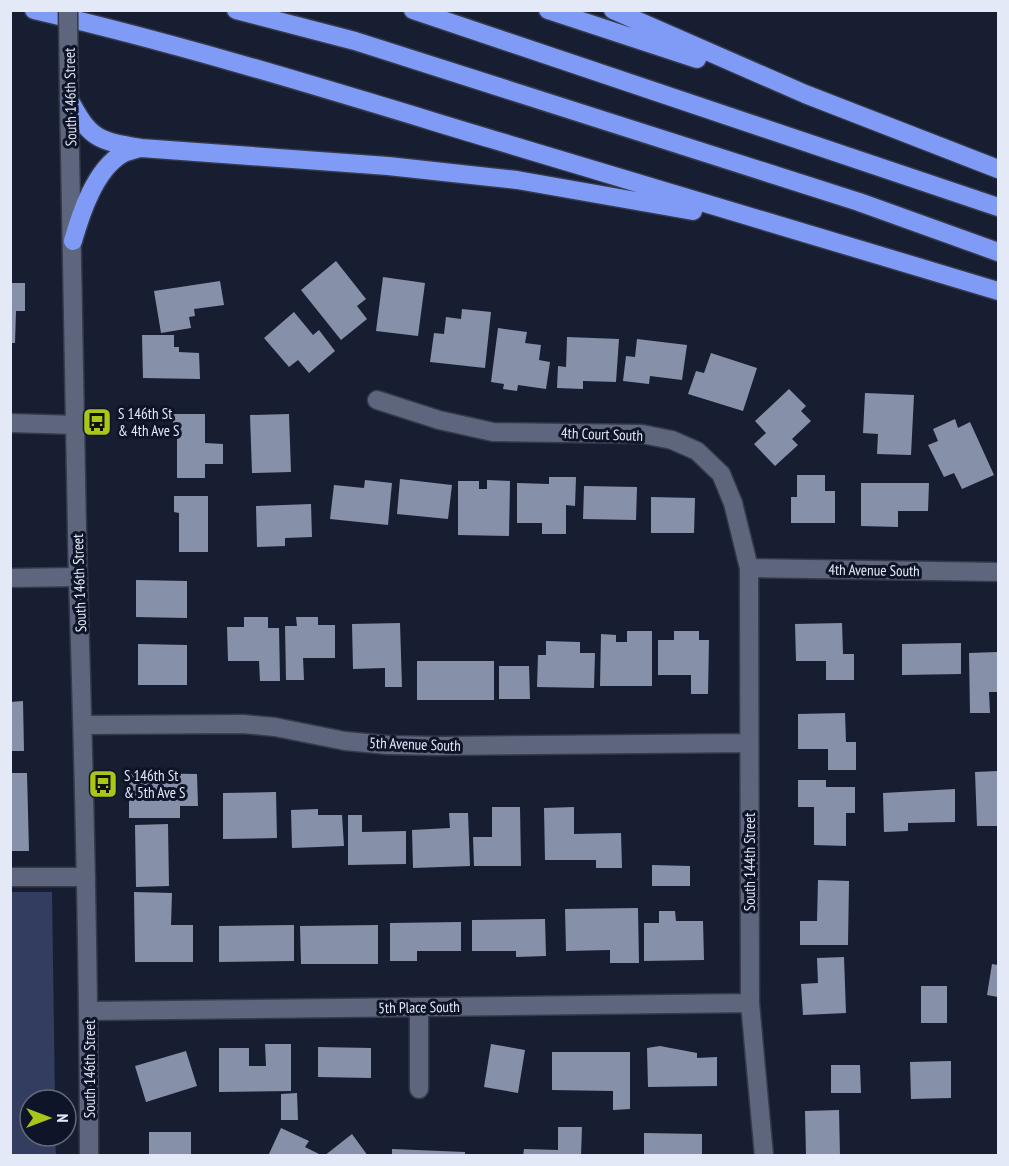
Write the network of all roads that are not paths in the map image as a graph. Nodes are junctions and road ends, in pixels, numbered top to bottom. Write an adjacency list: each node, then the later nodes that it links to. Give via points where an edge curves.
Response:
1 (34, 10): 12 (highway, via 224,58)
2 (68, 10): 8 (street, South 146th Street, bridge)
3 (236, 10): 14 (highway, via 355,41 859,202)
4 (413, 10): 11 (highway)
5 (548, 10): 7 (highway)
6 (613, 10): 7 (highway)
7 (805, 94): 10 (highway)
8 (69, 99): 9 (highway, via 94,135 108,142); 13 (street, South 146th Street)
9 (141, 148): 12 (highway, via 388,166 517,180); 13 (highway, via 121,155 101,176 82,210)
10 (999, 169)
11 (999, 207)
12 (772, 225): 15 (highway)
13 (73, 241): 18 (street, South 146th Street)
14 (999, 252)
15 (999, 291)
16 (376, 400): 19 (street, 4th Court South, via 493,432 642,434 672,440 697,452 721,474 733,503)
17 (10, 423): 18 (street)
18 (76, 425): 21 (street, South 146th Street)
19 (749, 568): 20 (street, 4th Avenue South); 24 (street, South 144th Street)
20 (999, 572)
21 (78, 577): 22 (street); 23 (street, South 146th Street)
22 (10, 578)
23 (84, 725): 24 (street, 5th Avenue South, via 243,724 388,745); 26 (street, South 146th Street)
24 (748, 743): 27 (street, South 144th Street)
25 (10, 877): 26 (street)
26 (87, 877): 29 (street, South 146th Street)
27 (750, 1004): 28 (street, 5th Place South); 32 (street, South 144th Street)
28 (419, 1007): 29 (street, 5th Place South); 30 (street)
29 (89, 1011): 31 (street, South 146th Street)
30 (419, 1089)
31 (89, 1155)
32 (764, 1155)

